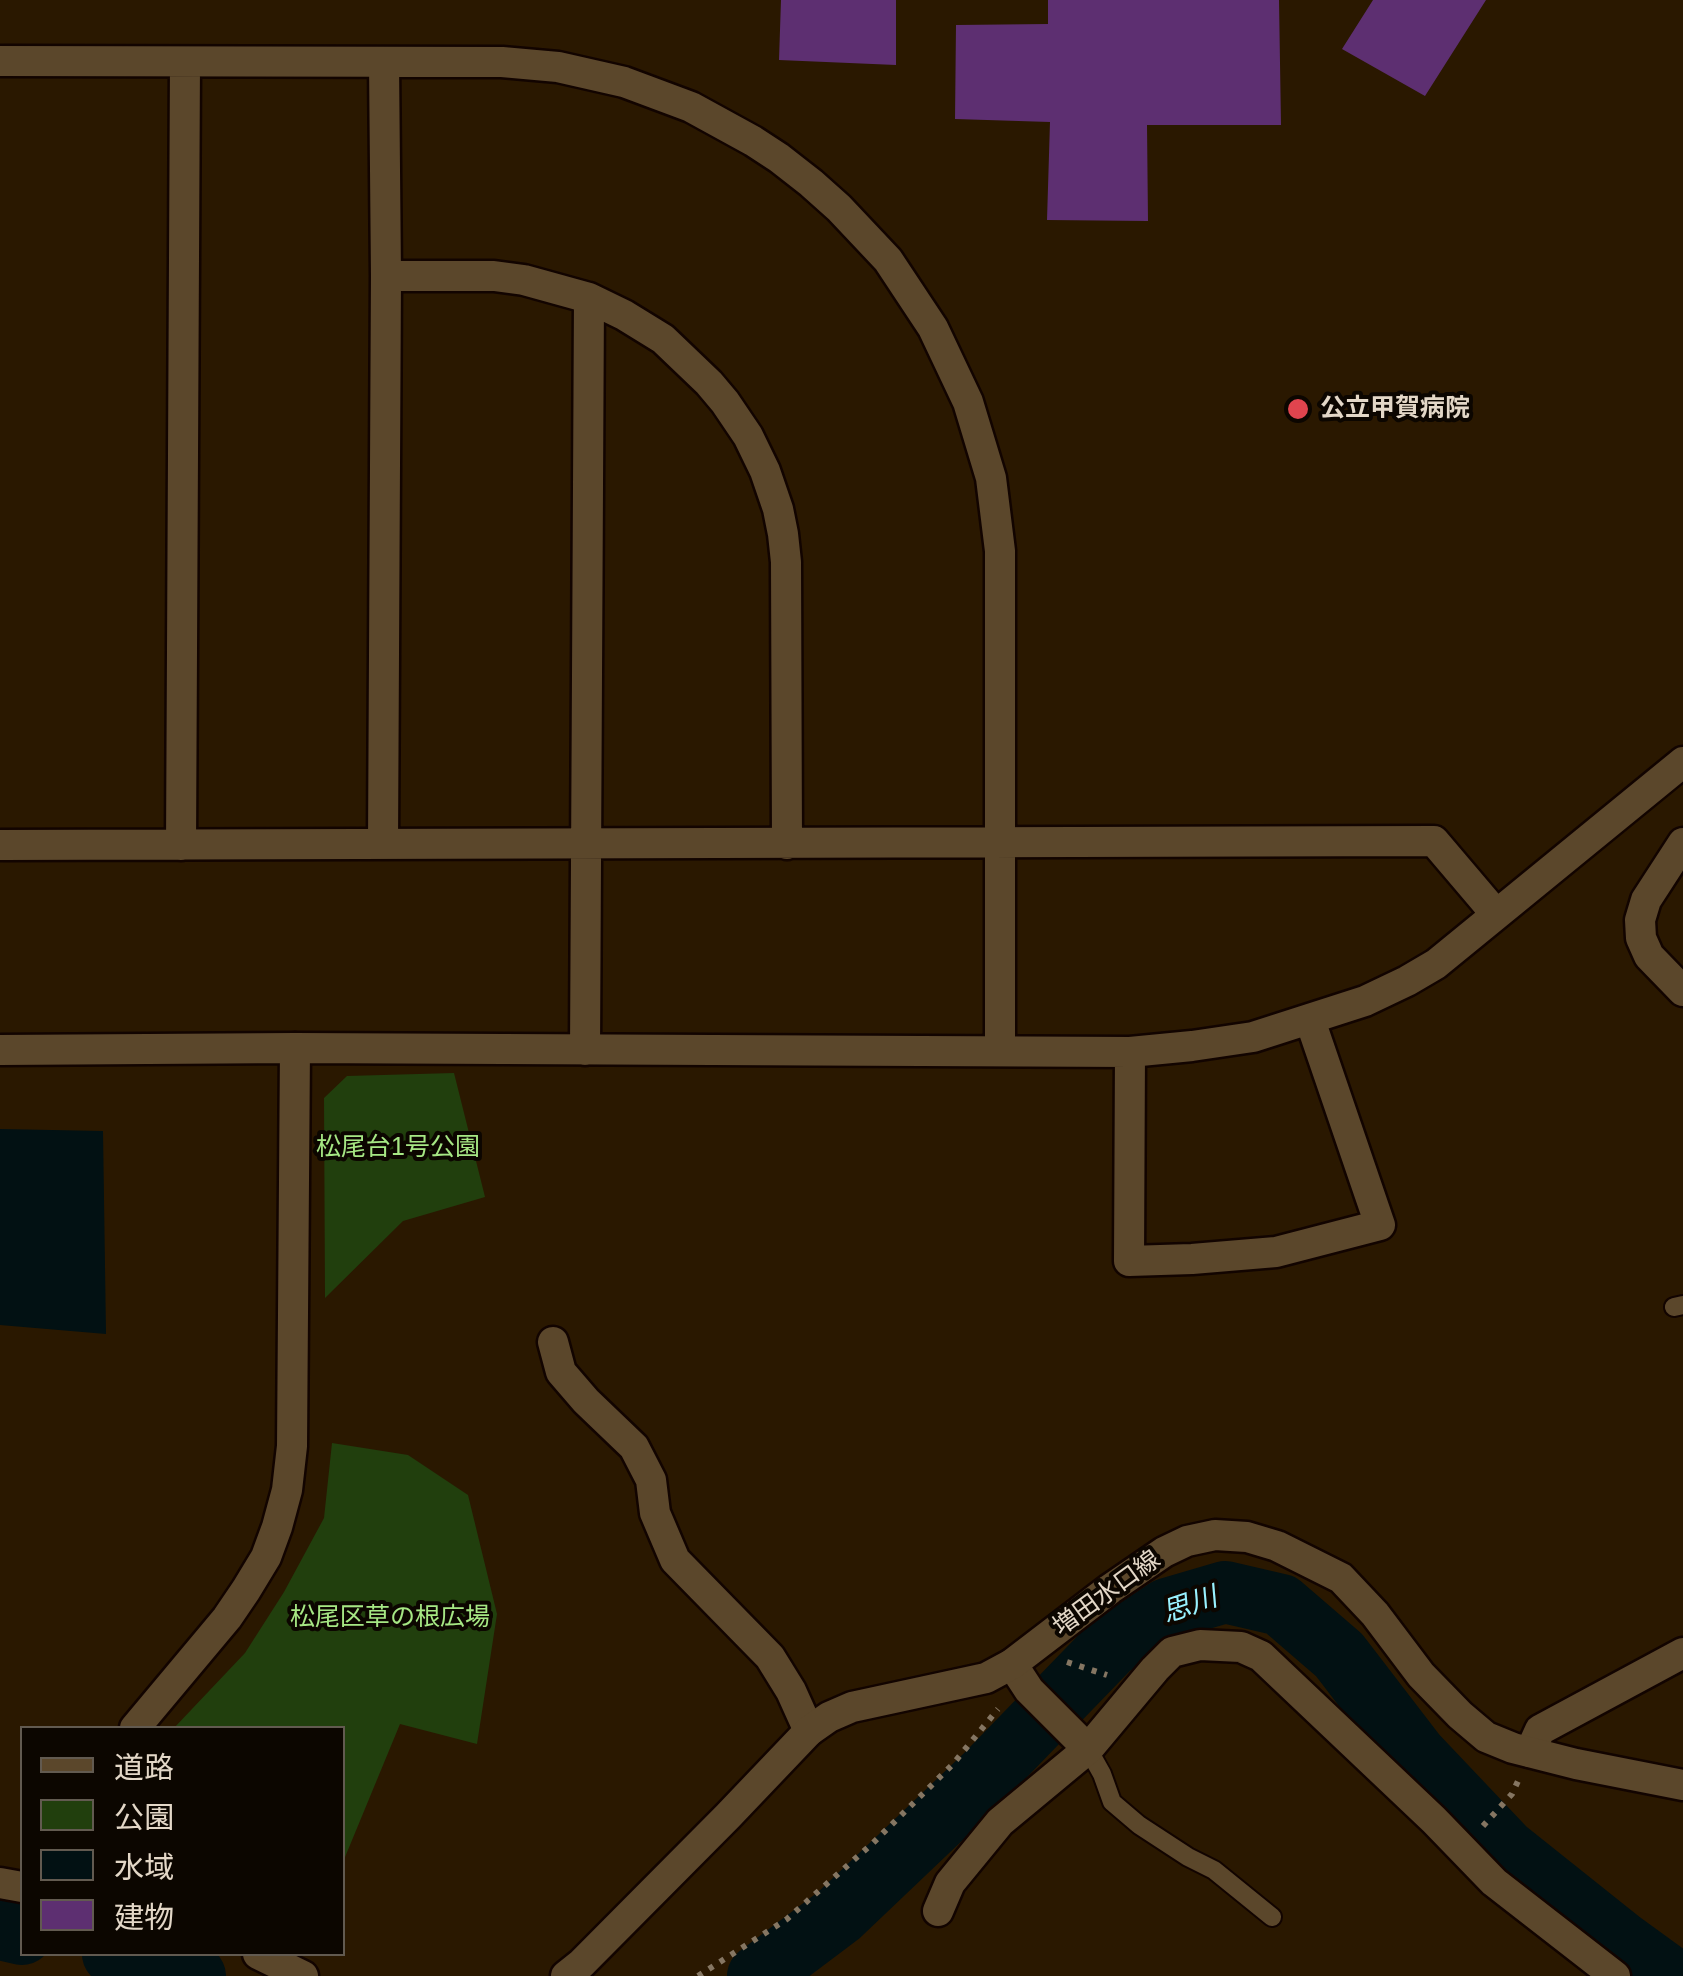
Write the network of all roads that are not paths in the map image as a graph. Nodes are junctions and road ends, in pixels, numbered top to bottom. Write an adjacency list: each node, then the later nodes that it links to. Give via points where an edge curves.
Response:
1 (0, 61): 2 (street)
2 (184, 62): 3 (street); 13 (street)
3 (384, 62): 4 (street); 8 (street, via 530,64 653,92 779,158 888,260 933,328 991,478 1000,551)
4 (386, 276): 5 (street, via 509,278); 10 (street)
5 (589, 298): 7 (street); 11 (street, via 663,339 709,383 748,436 778,508 786,562)
6 (1683, 762): 14 (street)
7 (586, 843): 10 (street); 11 (street); 19 (street)
8 (998, 843): 11 (street); 14 (street, via 1434,841); 20 (street)
9 (1683, 843): 15 (street, via 1640,920 1649,956)
10 (382, 844): 13 (street)
11 (788, 844)
12 (0, 845): 13 (street)
13 (181, 845)
14 (1496, 914): 16 (street, via 1408,981)
15 (1683, 991)
16 (1310, 1020): 21 (street, via 1254,1037); 21 (street, via 1380,1225 1276,1252 1129,1261)
17 (295, 1048): 18 (street); 19 (street); 25 (street, via 287,1490 266,1557 246,1590)
18 (0, 1050)
19 (585, 1050): 20 (street)
20 (1000, 1050): 21 (street)
21 (1130, 1052)
22 (553, 1342): 26 (street, via 561,1372 634,1447 675,1560 770,1657)
23 (1683, 1653): 28 (street, via 1540,1730)
24 (1022, 1679): 26 (street, 増田水口線, via 986,1678 852,1706); 27 (street); 28 (street, 増田水口線, via 1110,1588 1164,1552 1187,1541 1247,1537 1341,1578 1460,1715 1486,1737)
25 (137, 1726)
26 (809, 1731): 34 (street, 増田水口線)
27 (1082, 1743): 30 (street, via 1000,1822 950,1883); 31 (lane, via 1112,1802); 35 (street, via 1172,1652 1240,1647 1260,1656 1494,1882)
28 (1530, 1752): 29 (street, 増田水口線)
29 (1683, 1786)
30 (938, 1911)
31 (1272, 1918)
32 (262, 1956): 33 (street)
33 (303, 1976)
34 (566, 1976)
35 (1615, 1976)

